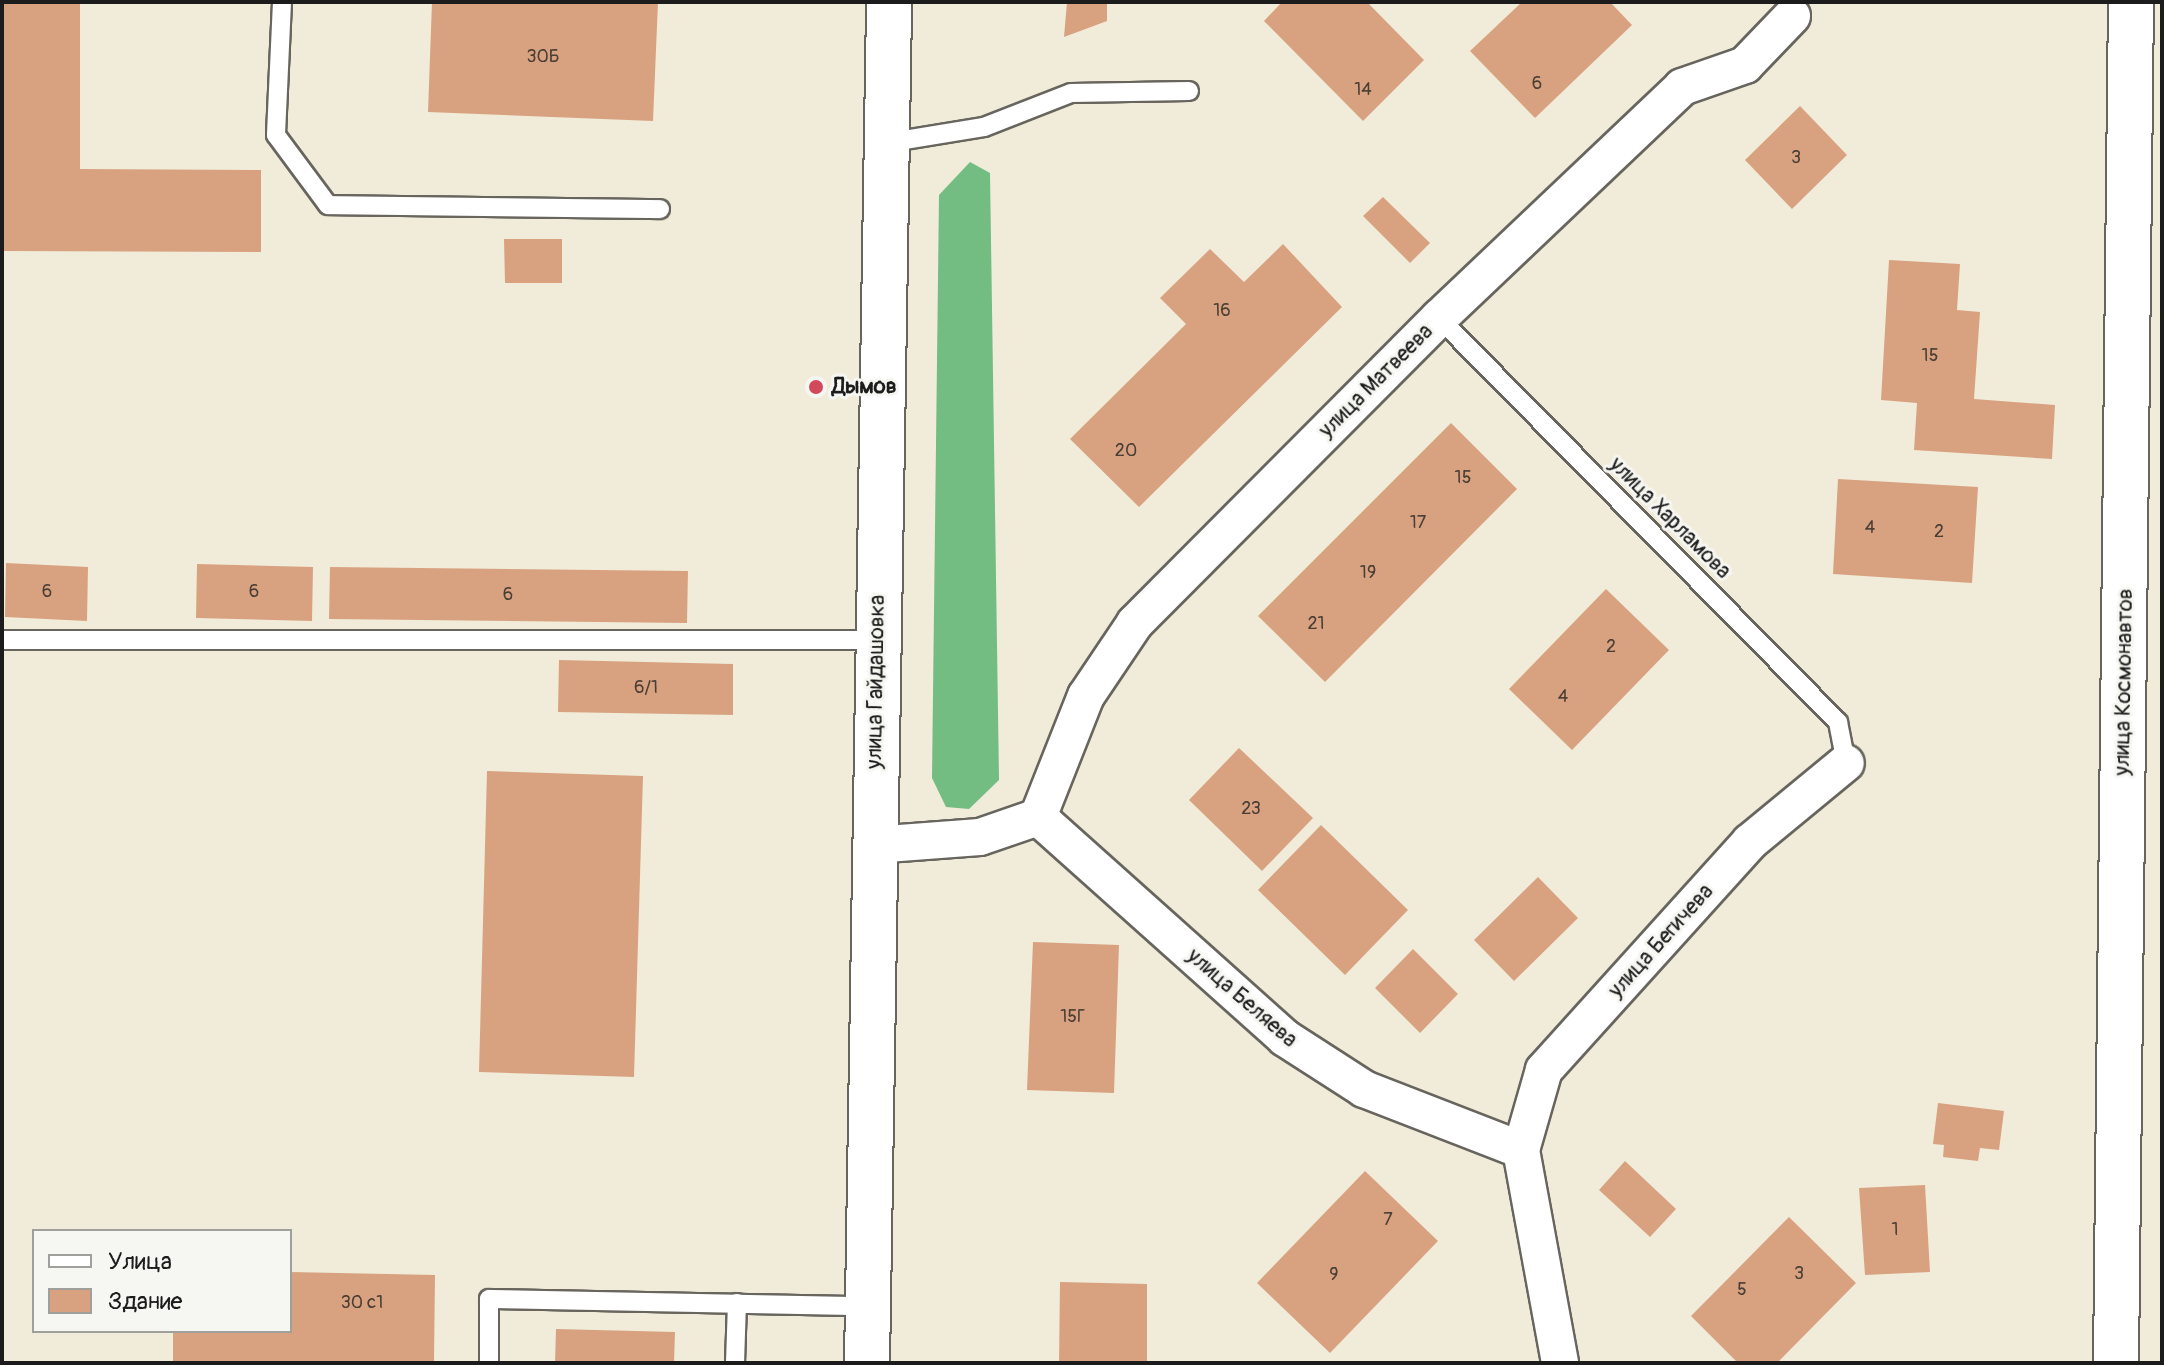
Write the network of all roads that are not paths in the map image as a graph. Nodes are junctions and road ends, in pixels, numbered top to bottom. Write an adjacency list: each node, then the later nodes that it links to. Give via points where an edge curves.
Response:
1 (282, 2): 7 (lane, via 276,135 328,205)
2 (889, 2): 6 (main road, улица Гайдашовка)
3 (2131, 2): 21 (main road, улица Космонавтов)
4 (1792, 16): 8 (street, улица Матвеева, via 1745,65 1682,87)
5 (1189, 91): 6 (lane, via 1071,93 984,127)
6 (886, 143): 10 (main road, улица Гайдашовка)
7 (660, 209)
8 (1439, 318): 11 (lane, улица Харламова, via 1838,722); 12 (street, улица Матвеева, via 1135,623 1086,696)
9 (2, 640): 10 (lane)
10 (877, 640): 13 (main road, улица Гайдашовка)
11 (1846, 763): 14 (street, улица Бегичева, via 1750,842 1544,1070)
12 (1038, 817): 13 (street, via 980,837); 14 (street, улица Беляева, via 1285,1038 1364,1089)
13 (873, 845): 16 (main road, улица Гайдашовка)
14 (1521, 1150): 20 (street)
15 (737, 1303): 16 (lane); 17 (lane, via 489,1299); 18 (lane)
16 (868, 1306): 19 (main road, улица Гайдашовка)
17 (489, 1363)
18 (735, 1363)
19 (867, 1363)
20 (1560, 1363)
21 (2116, 1363)

